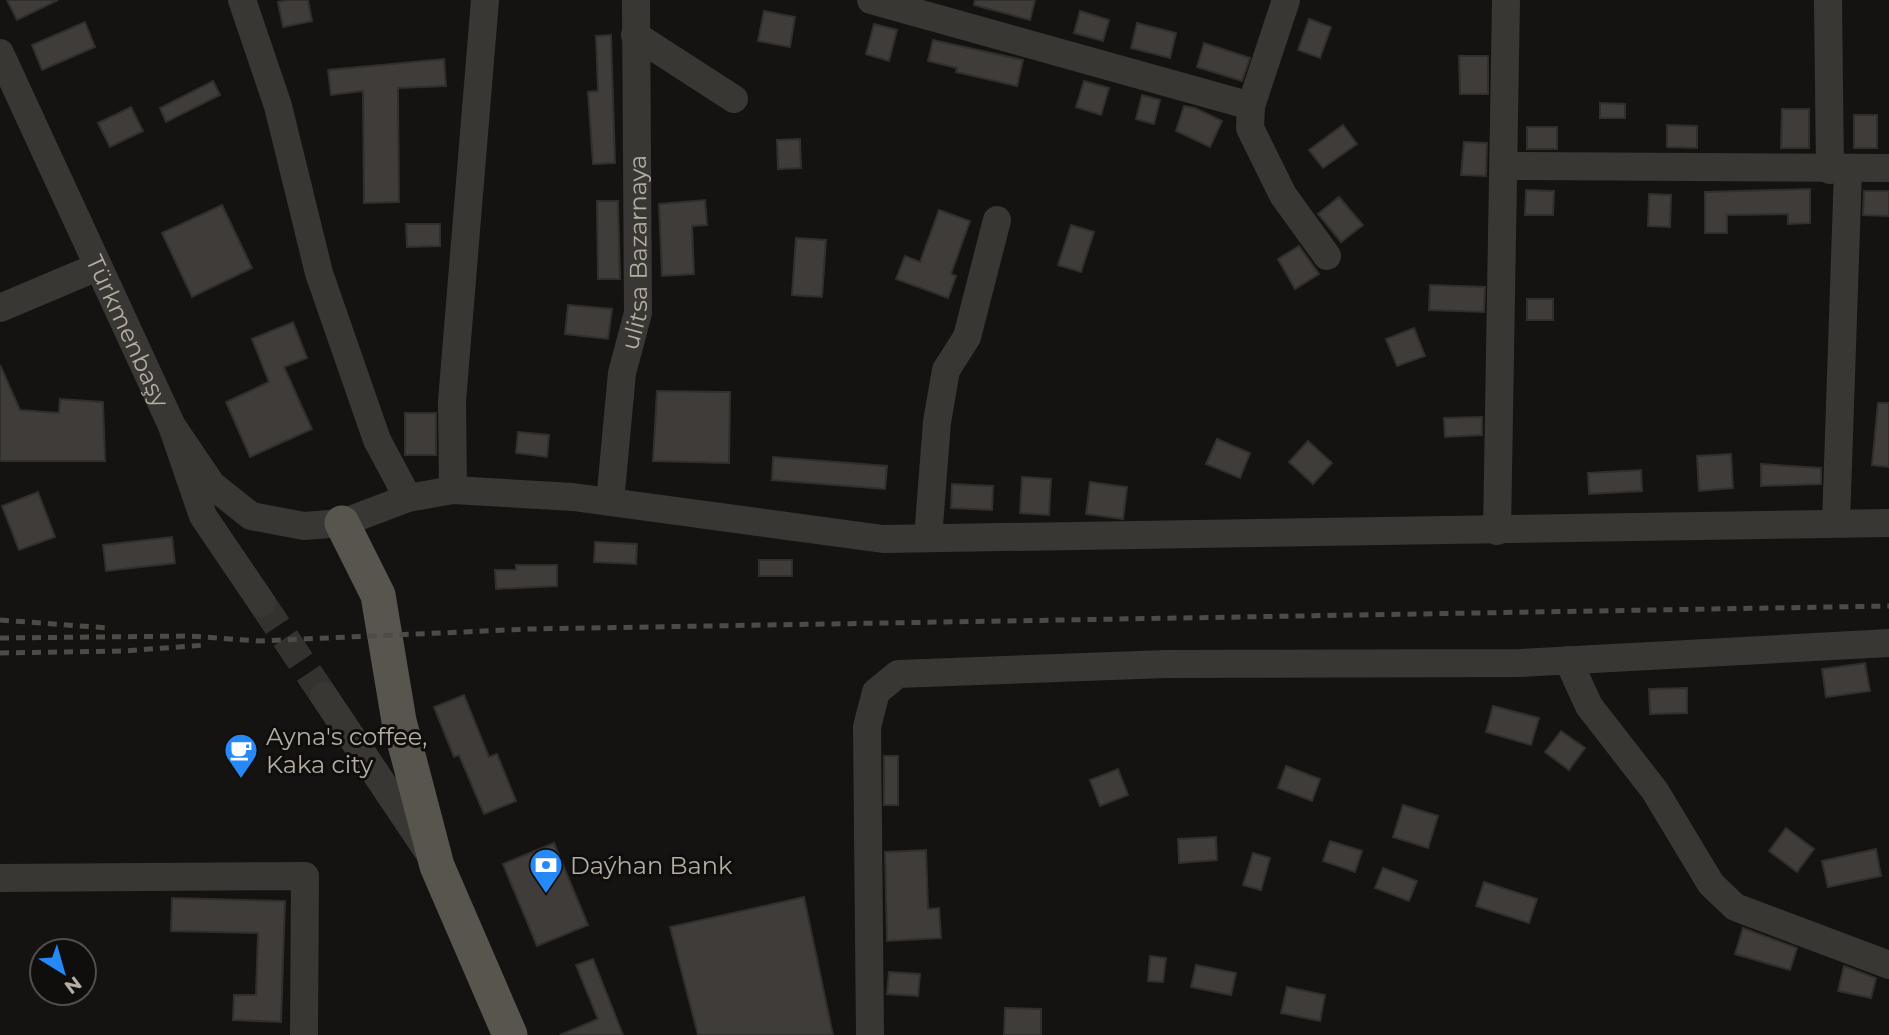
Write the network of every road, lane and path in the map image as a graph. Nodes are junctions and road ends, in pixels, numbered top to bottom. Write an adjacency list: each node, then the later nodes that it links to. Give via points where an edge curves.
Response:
1 (242, 0): 21 (street, via 278,106 319,273 377,440)
2 (485, 0): 20 (street, via 452,401)
3 (636, 0): 8 (street, ulitsa Bazarnaya)
4 (871, 0): 11 (street)
5 (1286, 0): 11 (street)
6 (1506, 0): 12 (street)
7 (1828, 0): 14 (street)
8 (635, 35): 10 (street); 22 (street, ulitsa Bazarnaya, via 638,313 622,373)
9 (0, 53): 17 (street, Türkmenbaşy)
10 (734, 99)
11 (1251, 106): 16 (street, via 1250,128 1277,183)
12 (1504, 166): 14 (street); 26 (street)
13 (1889, 168): 14 (street)
14 (1839, 170): 24 (street)
15 (997, 220): 27 (street, via 967,337 946,370)
16 (1327, 256)
17 (97, 267): 18 (street); 19 (street, Türkmenbaşy)
18 (0, 308)
19 (172, 426): 23 (street, via 212,485 251,516 304,526); 28 (street, Türkmenbaşy, via 203,516)
20 (453, 489): 21 (street); 22 (street)
21 (408, 498): 23 (street)
22 (610, 502): 27 (street, via 883,539)
23 (342, 523): 32 (main road, via 378,595 398,721)
24 (1836, 523): 25 (street); 26 (street)
25 (1889, 523)
26 (1497, 531): 27 (street)
27 (928, 538)
28 (262, 603)
29 (1889, 643): 30 (street)
30 (1568, 660): 34 (street, via 1589,706 1655,791 1711,884 1735,907); 37 (street, via 1166,664 898,674 876,692 867,727)
31 (324, 695): 32 (street)
32 (437, 866): 36 (main road)
33 (0, 877): 35 (street, via 305,876)
34 (1889, 965)
35 (304, 1035)
36 (510, 1035)
37 (870, 1035)

